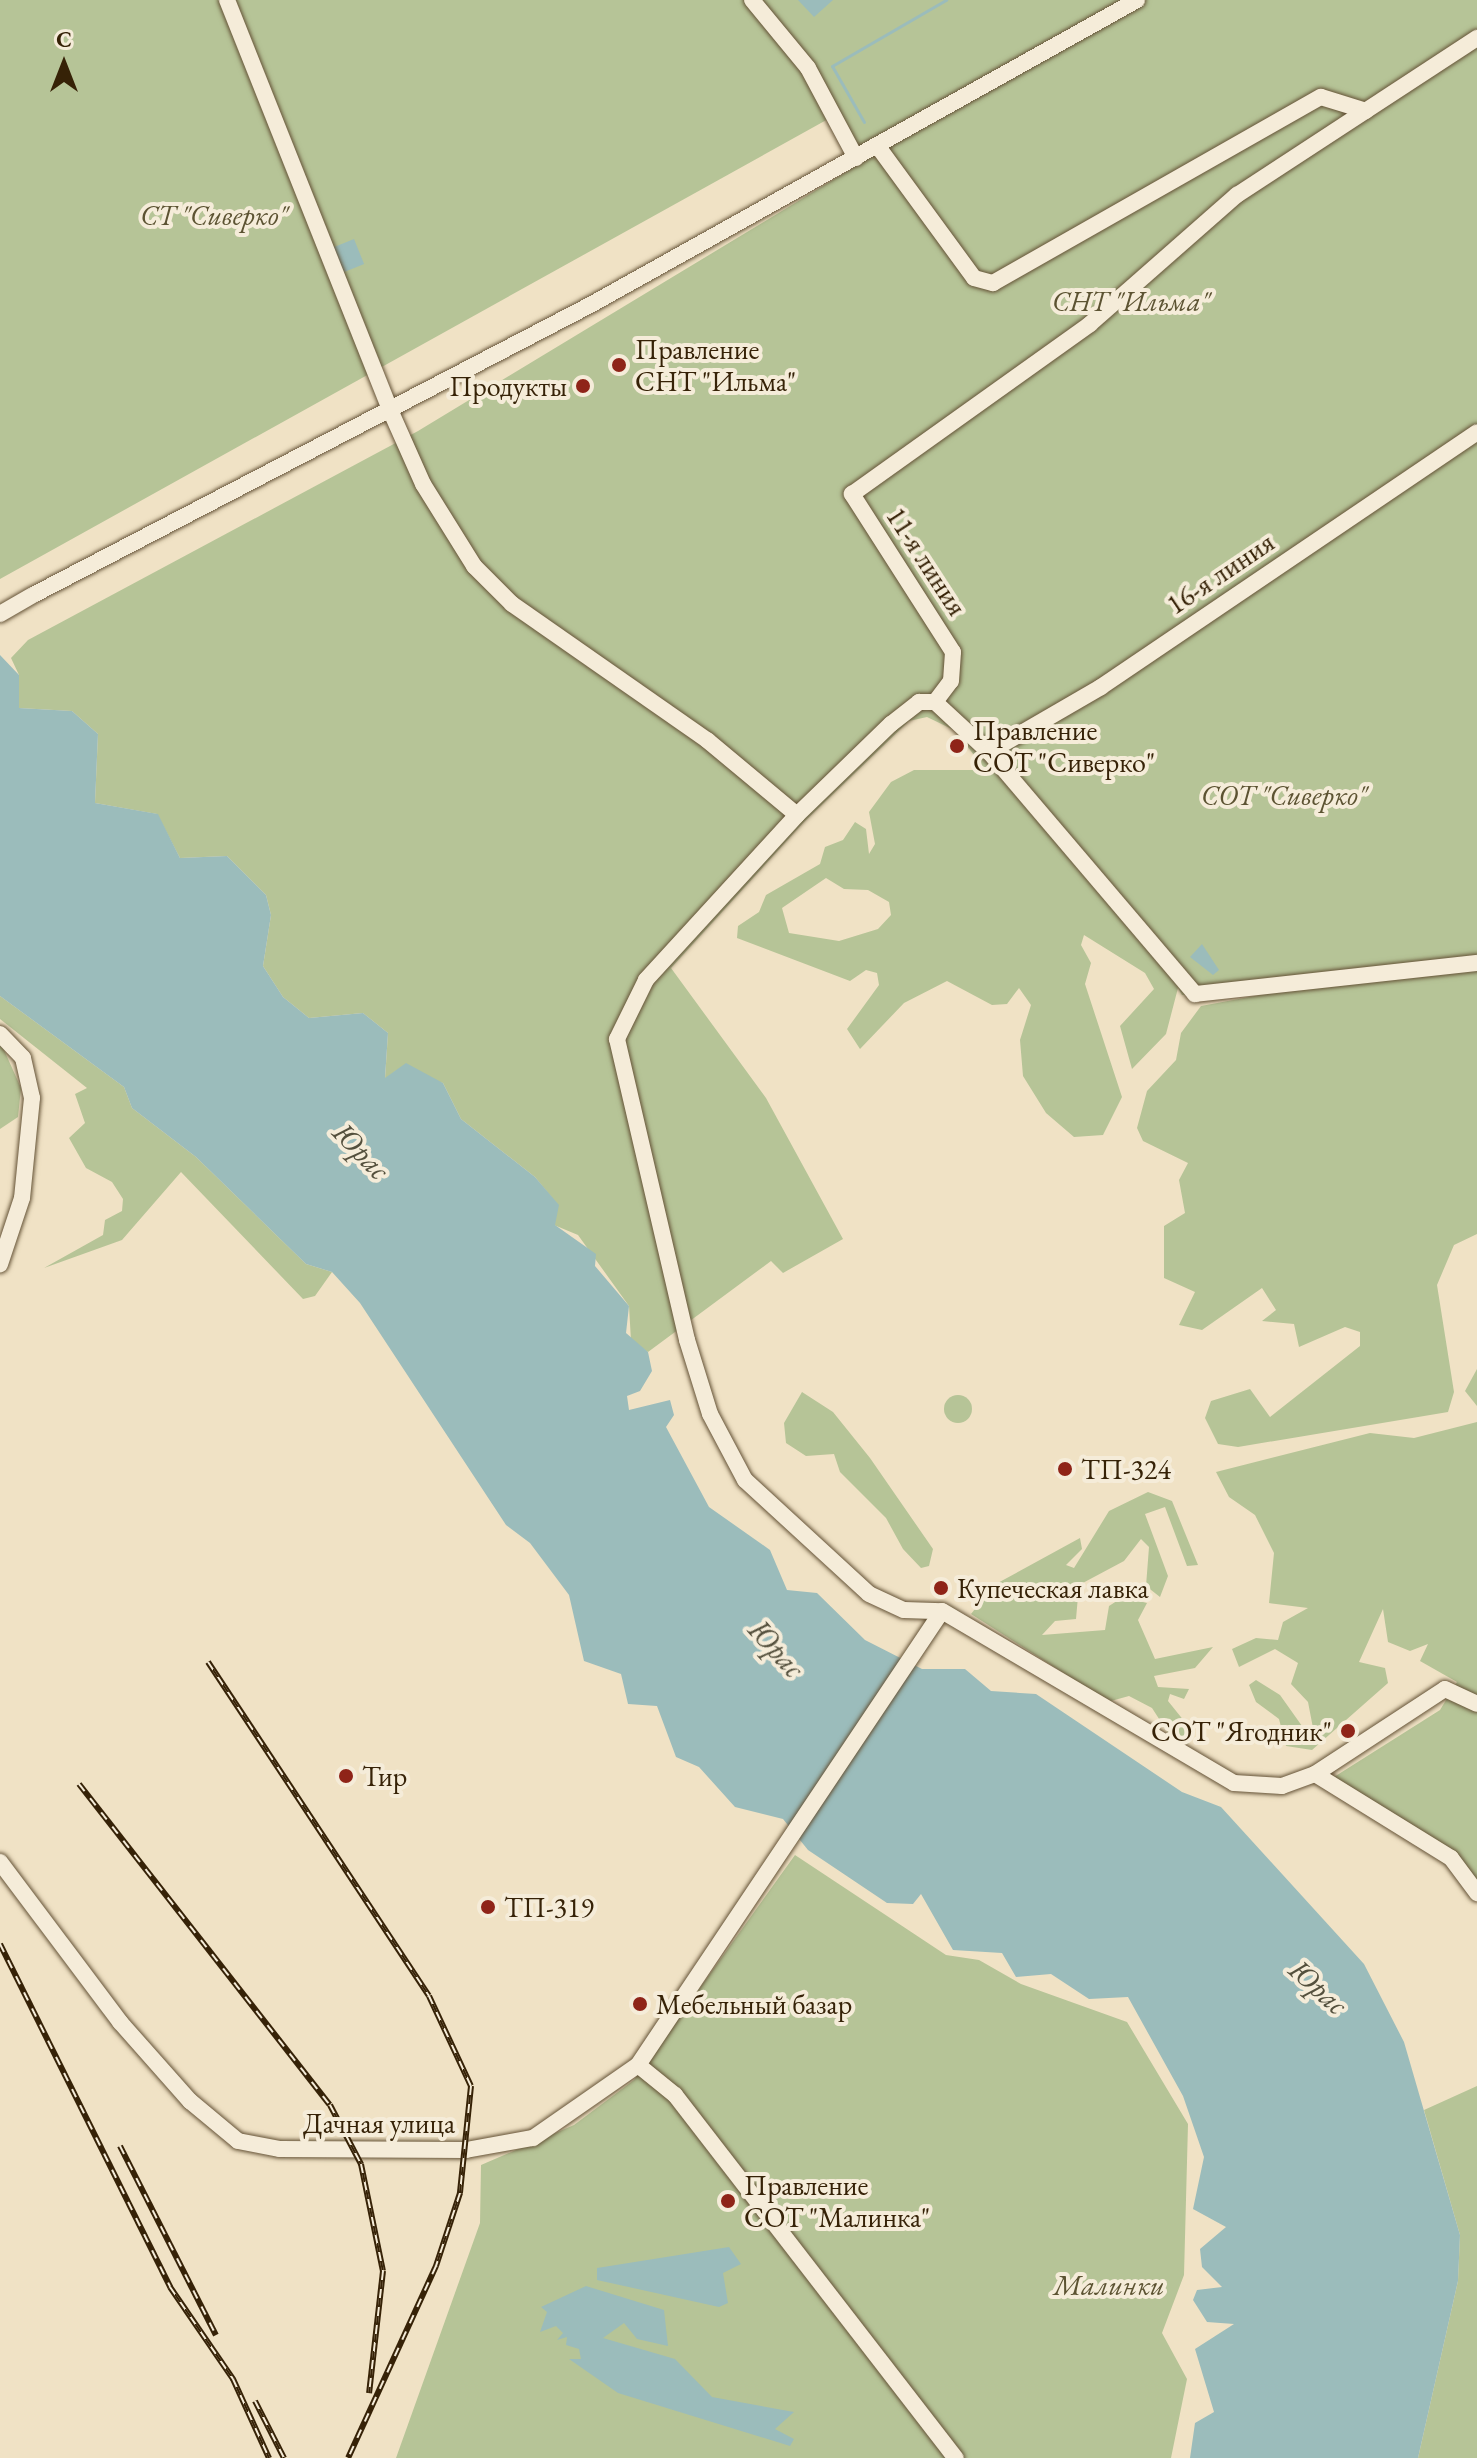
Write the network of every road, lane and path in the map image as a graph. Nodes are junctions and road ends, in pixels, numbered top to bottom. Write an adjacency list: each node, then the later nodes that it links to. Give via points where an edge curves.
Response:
1 (227, 0): 8 (street)
2 (752, 0): 7 (street, via 808,68)
3 (1137, 0): 6 (street)
4 (1477, 38): 5 (street)
5 (1366, 111): 6 (street, via 1321,97 993,283 974,278); 11 (street, 11-я линия, via 1237,195 1090,324 852,494 953,652 951,681)
6 (879, 148): 7 (street)
7 (856, 158): 8 (street)
8 (391, 412): 10 (street); 13 (street, via 423,484 474,566 512,604 707,740)
9 (1477, 432): 12 (street, 16-я линия, via 1101,687)
10 (0, 614)
11 (935, 702): 12 (street); 13 (street, via 919,702 891,724)
12 (989, 752): 14 (street, via 1195,994)
13 (797, 815): 17 (street, via 628,1004 617,1057 643,1131 687,1340 723,1444 745,1480 869,1594)
14 (1477, 963)
15 (0, 1034): 16 (street, via 23,1058 32,1098 22,1198)
16 (0, 1264)
17 (937, 1618): 19 (street, via 1207,1772 1258,1786); 22 (street, Дачная улица)
18 (1477, 1704): 19 (street, via 1445,1689)
19 (1315, 1774): 21 (street, via 1451,1858)
20 (0, 1862): 22 (street, Дачная улица, via 120,2022 190,2101 238,2141 280,2149 488,2148 533,2138 569,2118)
21 (1477, 1893)
22 (638, 2065): 23 (street, via 675,2095)
23 (956, 2458)

